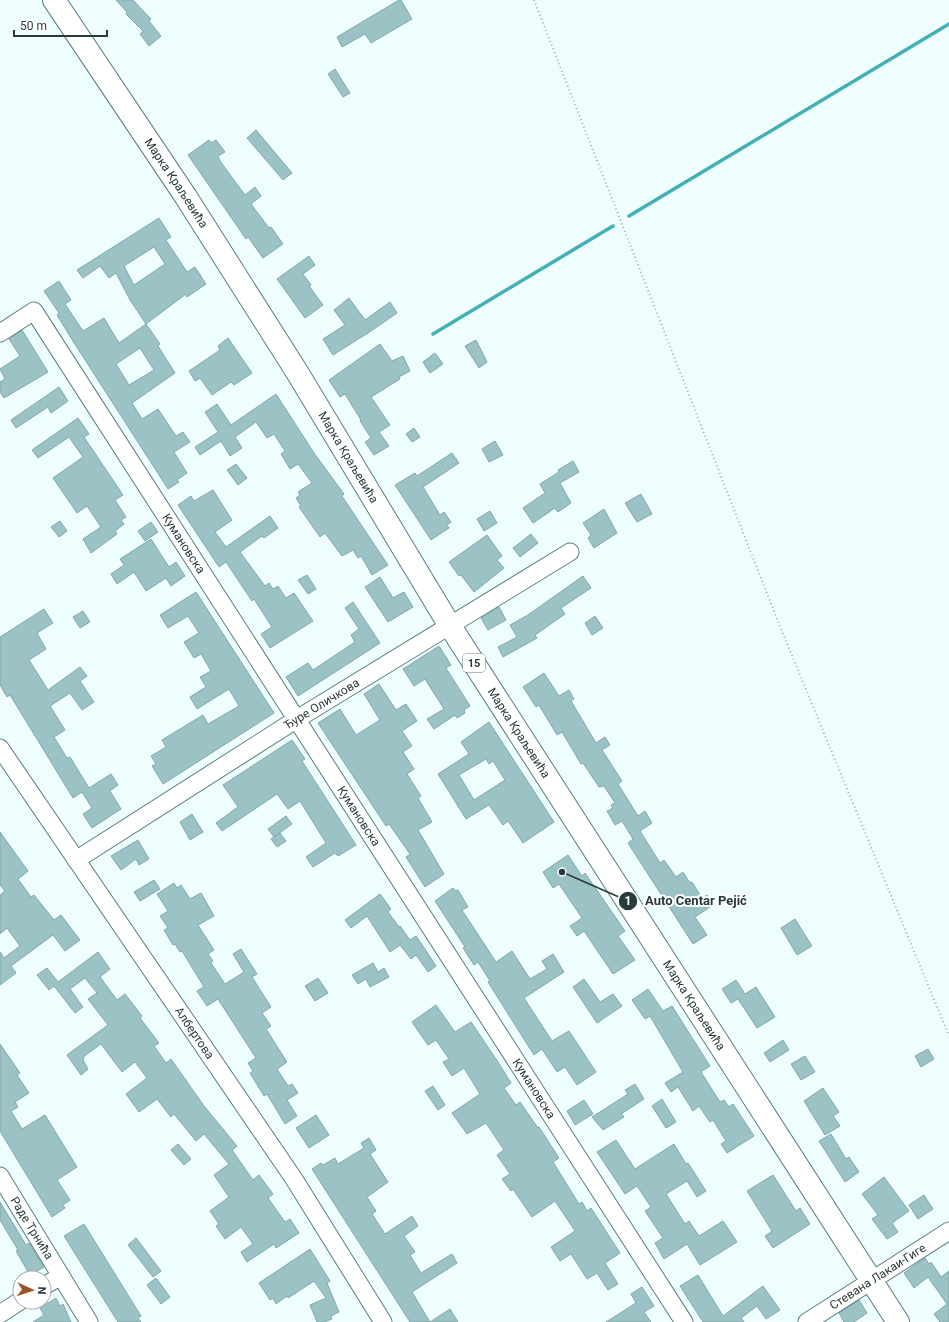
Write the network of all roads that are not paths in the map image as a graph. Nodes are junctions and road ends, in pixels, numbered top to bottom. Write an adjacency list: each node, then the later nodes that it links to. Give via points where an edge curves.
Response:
1 (54, 0): 4 (main road, Марка Краљевића / 15, via 186,197 298,372)
2 (0, 333): 5 (street, Кумановска, via 34,311)
3 (570, 552): 4 (street, Ђуре Оличкова)
4 (450, 626): 5 (street, Ђуре Оличкова); 12 (main road, Марка Краљевића / 15)
5 (297, 719): 7 (street, Ђуре Оличкова); 17 (street, Кумановска)
6 (0, 748): 7 (street, Албертова)
7 (76, 860): 16 (street, Албертова, via 294,1179)
8 (0, 1176): 10 (street, Раде Трнића)
9 (949, 1231): 12 (street, Стевана Лакаи-Гиге)
10 (61, 1276): 11 (street); 15 (street, Раде Трнића)
11 (52, 1281)
12 (872, 1281): 18 (street, Стевана Лакаи-Гиге); 19 (main road, Марка Краљевића / 15)
13 (12, 1306): 14 (street)
14 (0, 1314)
15 (89, 1322)
16 (383, 1322)
17 (684, 1322)
18 (807, 1322)
19 (898, 1322)

